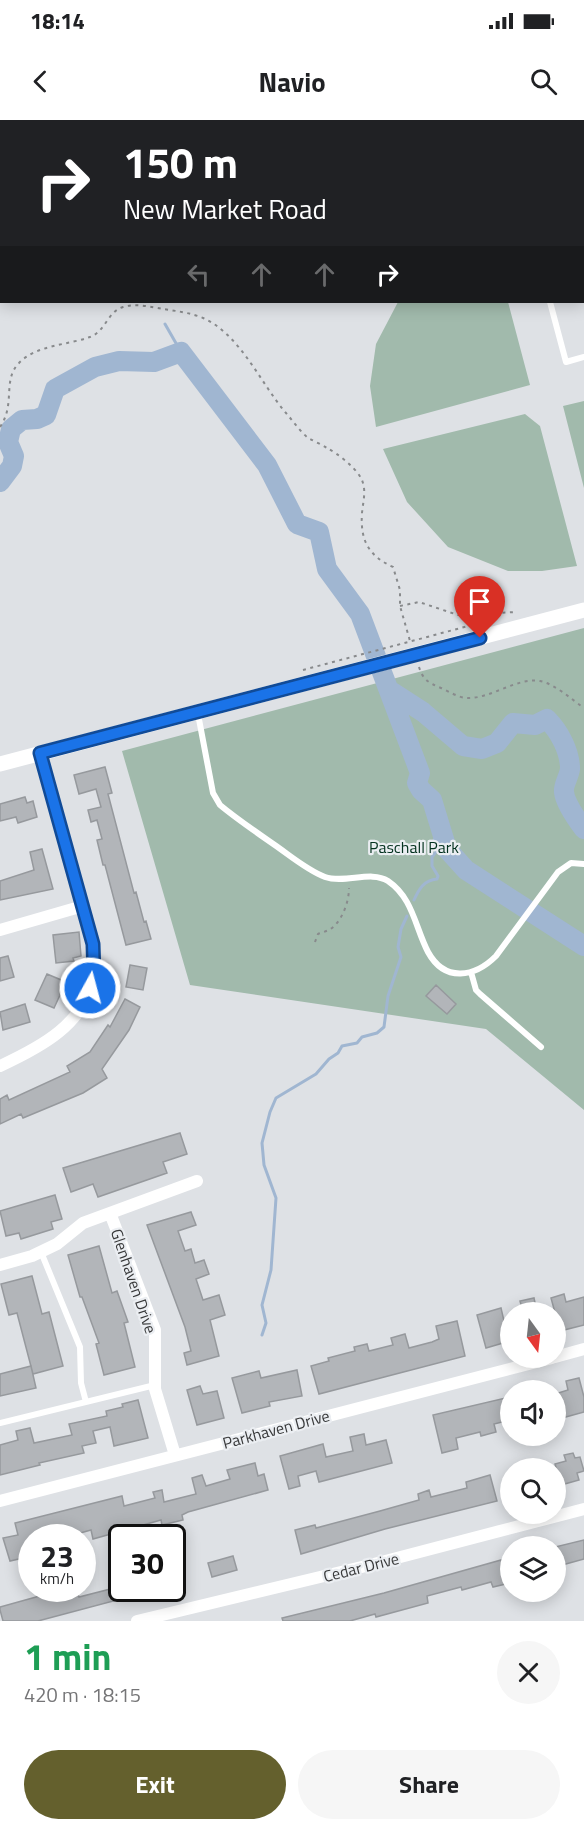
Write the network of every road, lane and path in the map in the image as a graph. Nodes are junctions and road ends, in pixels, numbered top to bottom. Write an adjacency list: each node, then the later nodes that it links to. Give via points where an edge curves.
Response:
1 (550, 303): 2 (lane, via 566,362)
2 (584, 357)
3 (0, 427): 4 (path, via 10,401 11,374 25,358 98,333 111,315 123,307 139,305 204,319 240,350 302,432 341,458 360,477 365,498 364,535 376,559 393,567)
4 (400, 606): 6 (path, via 419,602 458,615 516,612); 8 (path)
5 (584, 610): 6 (street)
6 (526, 626): 12 (street)
7 (425, 637): 10 (path)
8 (413, 649)
9 (416, 658): 11 (path, via 427,682 466,698 538,680)
10 (306, 669)
11 (584, 708)
12 (198, 712): 13 (street); 16 (lane, via 213,793 220,805 317,873 332,879)
13 (40, 753): 14 (street); 17 (street)
14 (0, 764)
15 (584, 864): 20 (lane, via 572,863 558,872 496,956)
16 (350, 879): 19 (path, via 349,898 338,922 318,934); 20 (lane, via 387,880 410,907 433,959 451,972)
17 (83, 906): 18 (street); 22 (street, via 93,944 94,975 87,1002 55,1036)
18 (0, 930)
19 (315, 942)
20 (471, 972): 21 (lane, via 476,990)
21 (541, 1047)
22 (0, 1066)
23 (196, 1181): 24 (street)
24 (110, 1213): 25 (street, via 83,1222 57,1244); 30 (street, Glenhaven Drive, via 155,1330)
25 (41, 1251): 26 (street); 31 (lane, via 80,1347)
26 (0, 1264)
27 (584, 1349): 28 (street, Parkhaven Drive)
28 (566, 1354)
29 (511, 1368): 33 (street, Parkhaven Drive)
30 (155, 1384): 31 (lane); 33 (street, Glenhaven Drive)
31 (86, 1402): 32 (lane)
32 (0, 1423)
33 (175, 1455): 34 (street, Parkhaven Drive)
34 (0, 1501)
35 (584, 1509): 36 (street, Cedar Drive)
36 (137, 1621)

